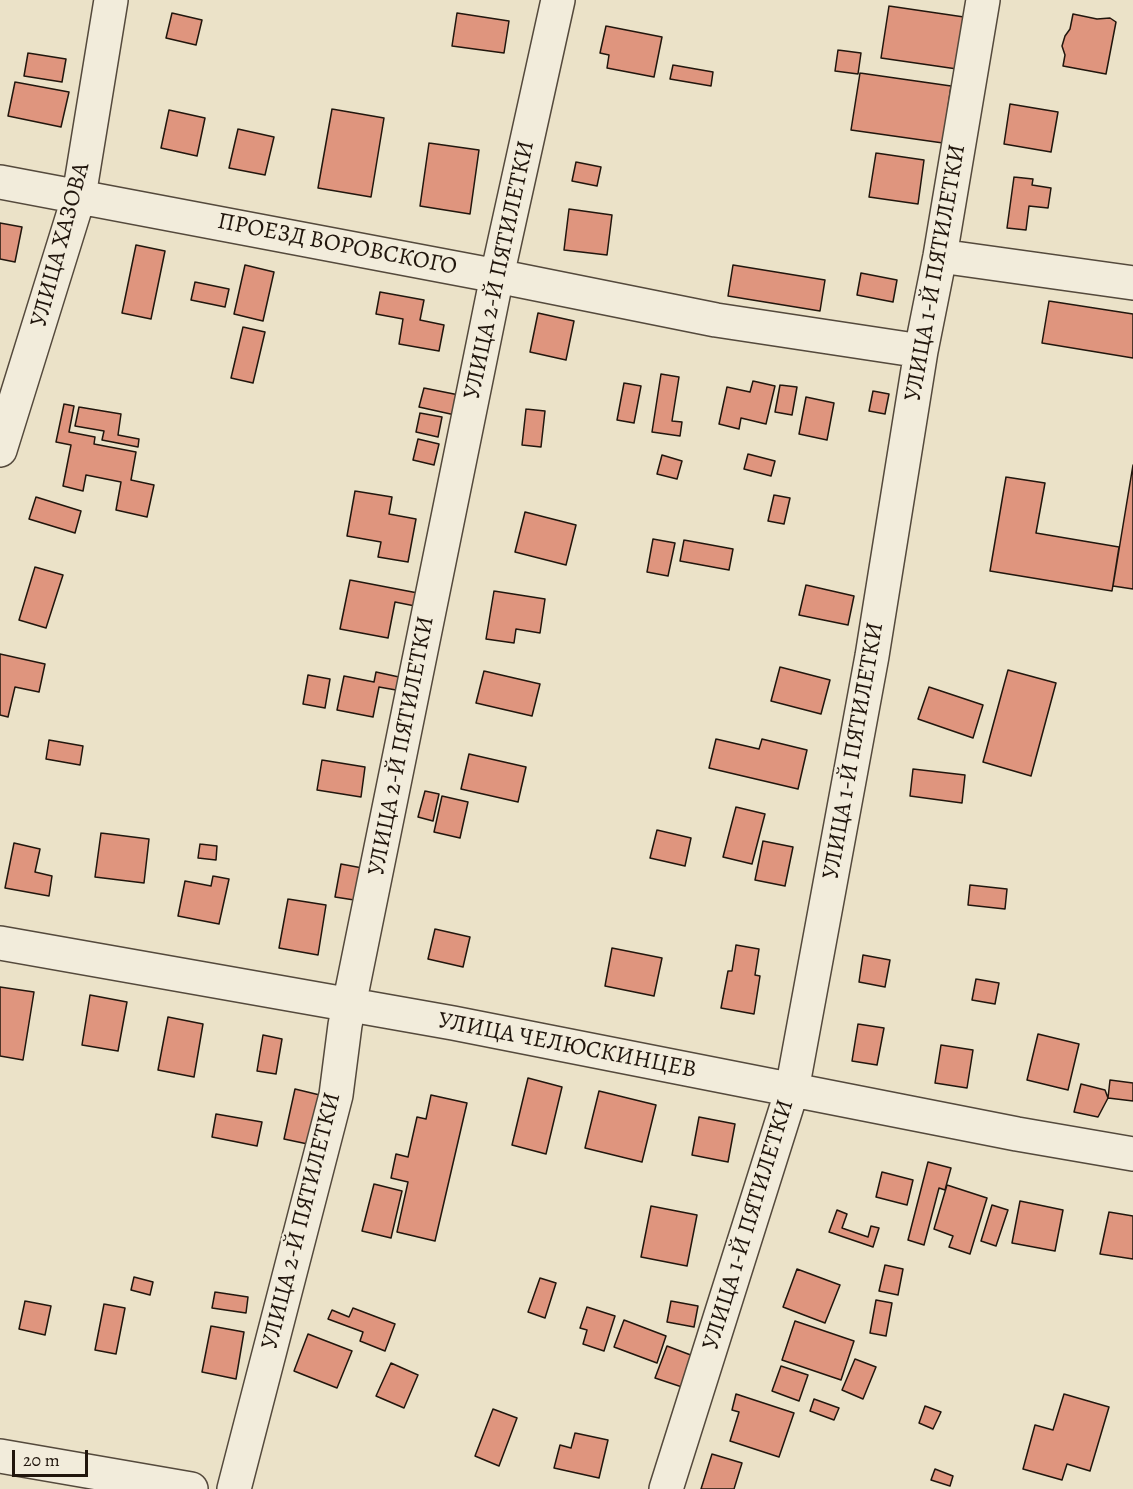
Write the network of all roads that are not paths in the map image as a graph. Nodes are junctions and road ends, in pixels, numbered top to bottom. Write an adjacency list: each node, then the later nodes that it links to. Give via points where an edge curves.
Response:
1 (111, 0): 5 (street, УЛИЦА ХАЗОВА)
2 (558, 0): 7 (street, УЛИЦА 2-Й ПЯТИЛЕТКИ)
3 (983, 0): 6 (street, УЛИЦА 1-Й ПЯТИЛЕТКИ)
4 (0, 182): 5 (street, ПРОЕЗД ВОРОВСКОГО)
5 (79, 196): 7 (street, ПРОЕЗД ВОРОВСКОГО); 10 (street, УЛИЦА ХАЗОВА)
6 (940, 256): 8 (street); 9 (street, УЛИЦА 1-Й ПЯТИЛЕТКИ)
7 (497, 276): 9 (street, ПРОЕЗД ВОРОВСКОГО, via 716,320); 12 (street, УЛИЦА 2-Й ПЯТИЛЕТКИ)
8 (1133, 283)
9 (921, 351): 13 (street, УЛИЦА 1-Й ПЯТИЛЕТКИ, via 872,656)
10 (0, 450)
11 (0, 943): 12 (street, УЛИЦА ЧЕЛЮСКИНЦЕВ)
12 (350, 1005): 13 (street, УЛИЦА ЧЕЛЮСКИНЦЕВ); 17 (street, УЛИЦА 2-Й ПЯТИЛЕТКИ, via 336,1095)
13 (792, 1090): 14 (street, УЛИЦА ЧЕЛЮСКИНЦЕВ); 18 (street, УЛИЦА 1-Й ПЯТИЛЕТКИ)
14 (1133, 1155)
15 (0, 1456): 16 (street)
16 (191, 1489)
17 (234, 1489)
18 (666, 1489)

